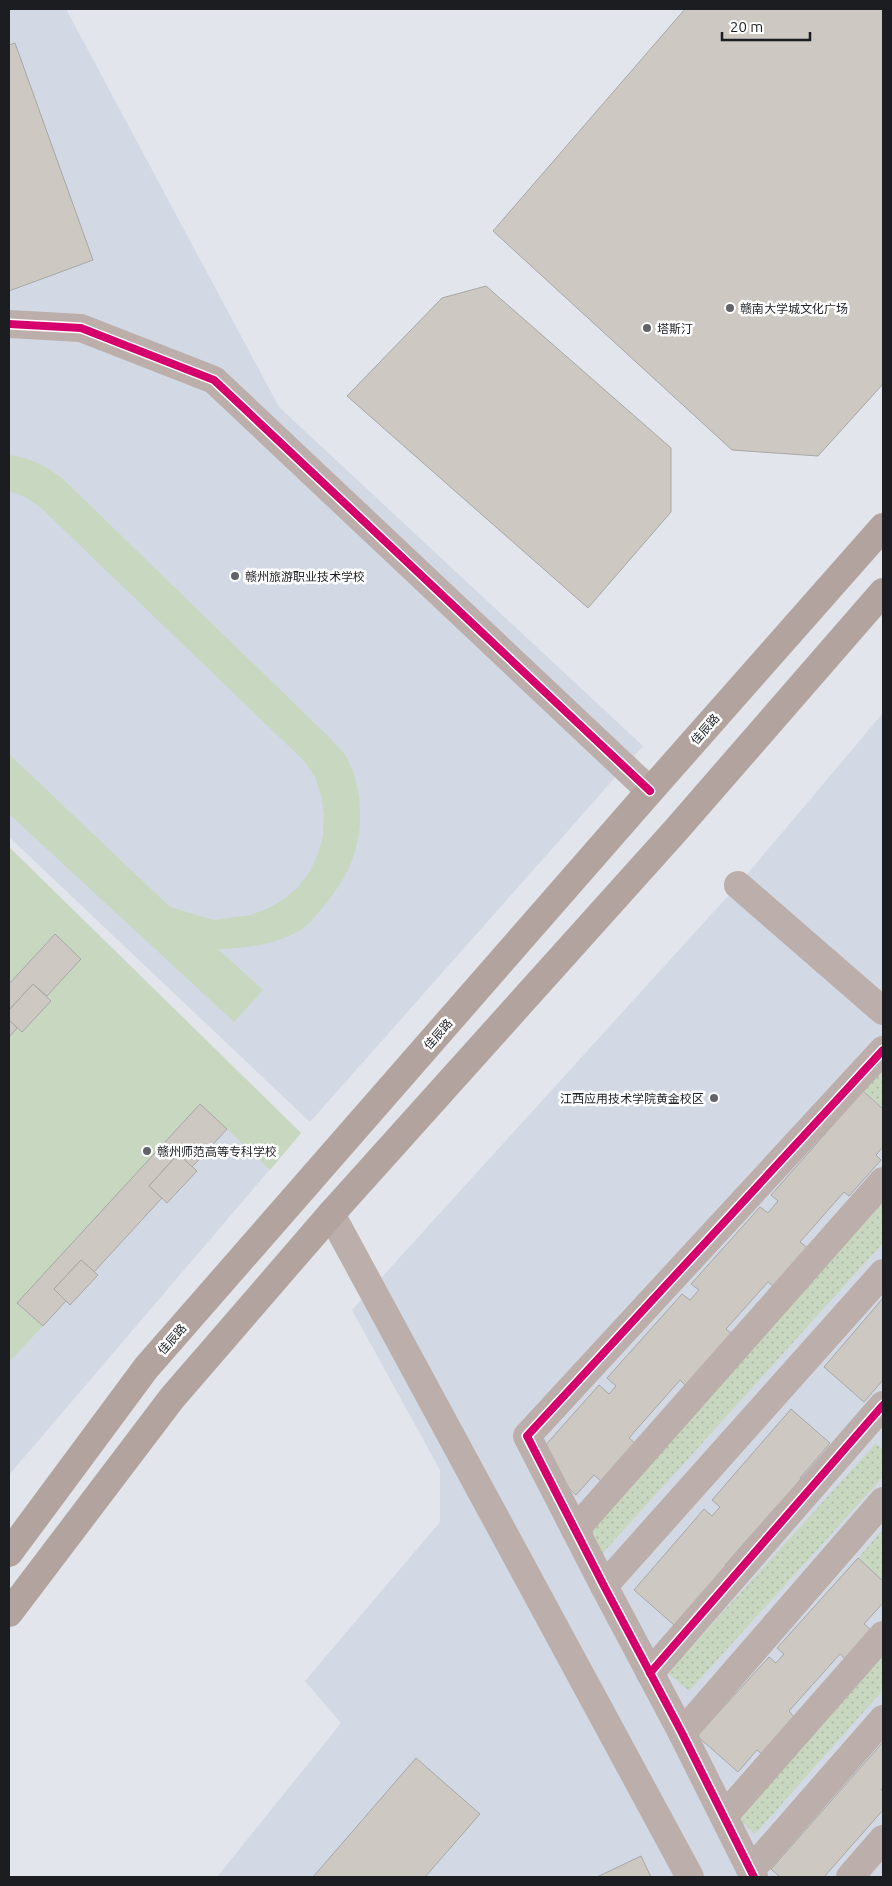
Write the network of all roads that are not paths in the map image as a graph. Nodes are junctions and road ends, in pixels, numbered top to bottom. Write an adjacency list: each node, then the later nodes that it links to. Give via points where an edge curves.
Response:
1 (9, 324): 4 (street, via 81,328 214,380)
2 (883, 527): 4 (main road, 佳辰路)
3 (883, 592): 9 (main road, via 676,830)
4 (650, 791): 14 (main road, 佳辰路, via 146,1368)
5 (738, 885): 6 (street)
6 (883, 1011)
7 (883, 1050): 13 (street, via 527,1436)
8 (883, 1181): 13 (street)
9 (331, 1214): 16 (main road, via 172,1398); 24 (street)
10 (883, 1273): 15 (street)
11 (883, 1405): 18 (street)
12 (883, 1501): 20 (street)
13 (575, 1530): 15 (street)
14 (9, 1553)
15 (604, 1586): 18 (street)
16 (9, 1612)
17 (883, 1635): 21 (street)
18 (650, 1672): 20 (street)
19 (883, 1719): 23 (street)
20 (682, 1733): 21 (street)
21 (724, 1816): 23 (street)
22 (883, 1839): 25 (street)
23 (753, 1874)
24 (690, 1877)
25 (850, 1877)

